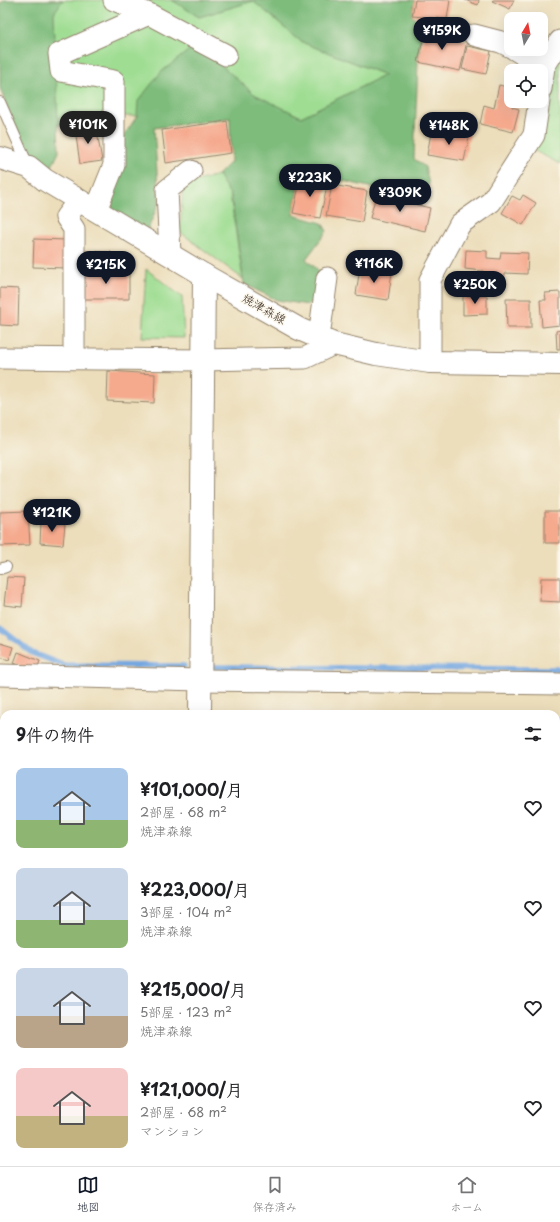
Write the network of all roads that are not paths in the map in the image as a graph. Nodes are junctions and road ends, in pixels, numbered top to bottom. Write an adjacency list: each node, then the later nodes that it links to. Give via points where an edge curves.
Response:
1 (114, 0): 2 (street)
2 (149, 14): 6 (street); 15 (street, via 59,54 61,71 114,81 114,165)
3 (474, 35): 5 (street)
4 (560, 41): 9 (street)
5 (504, 43)
6 (226, 55)
7 (526, 56): 8 (street)
8 (539, 64)
9 (546, 64)
10 (0, 102): 13 (lane)
11 (538, 108): 23 (street, via 534,134 491,202 460,224 430,280)
12 (0, 158): 13 (main road, 焼津森線)
13 (29, 167): 15 (main road, 焼津森線, via 45,180)
14 (191, 171): 16 (street, via 167,190)
15 (87, 205): 16 (main road, 焼津森線); 21 (street, via 66,217 74,229)
16 (170, 254): 17 (main road, 焼津森線)
17 (204, 274): 19 (main road, 焼津森線, via 299,329); 22 (main road)
18 (327, 278): 19 (street)
19 (326, 340): 22 (street, via 305,358); 23 (main road, 焼津森線, via 376,354)
20 (0, 358): 21 (street)
21 (74, 358): 22 (street)
22 (203, 360): 26 (main road)
23 (430, 362): 24 (main road, 焼津森線)
24 (560, 364)
25 (0, 675): 26 (street)
26 (201, 680): 27 (street); 28 (main road)
27 (560, 684)
28 (200, 710)

